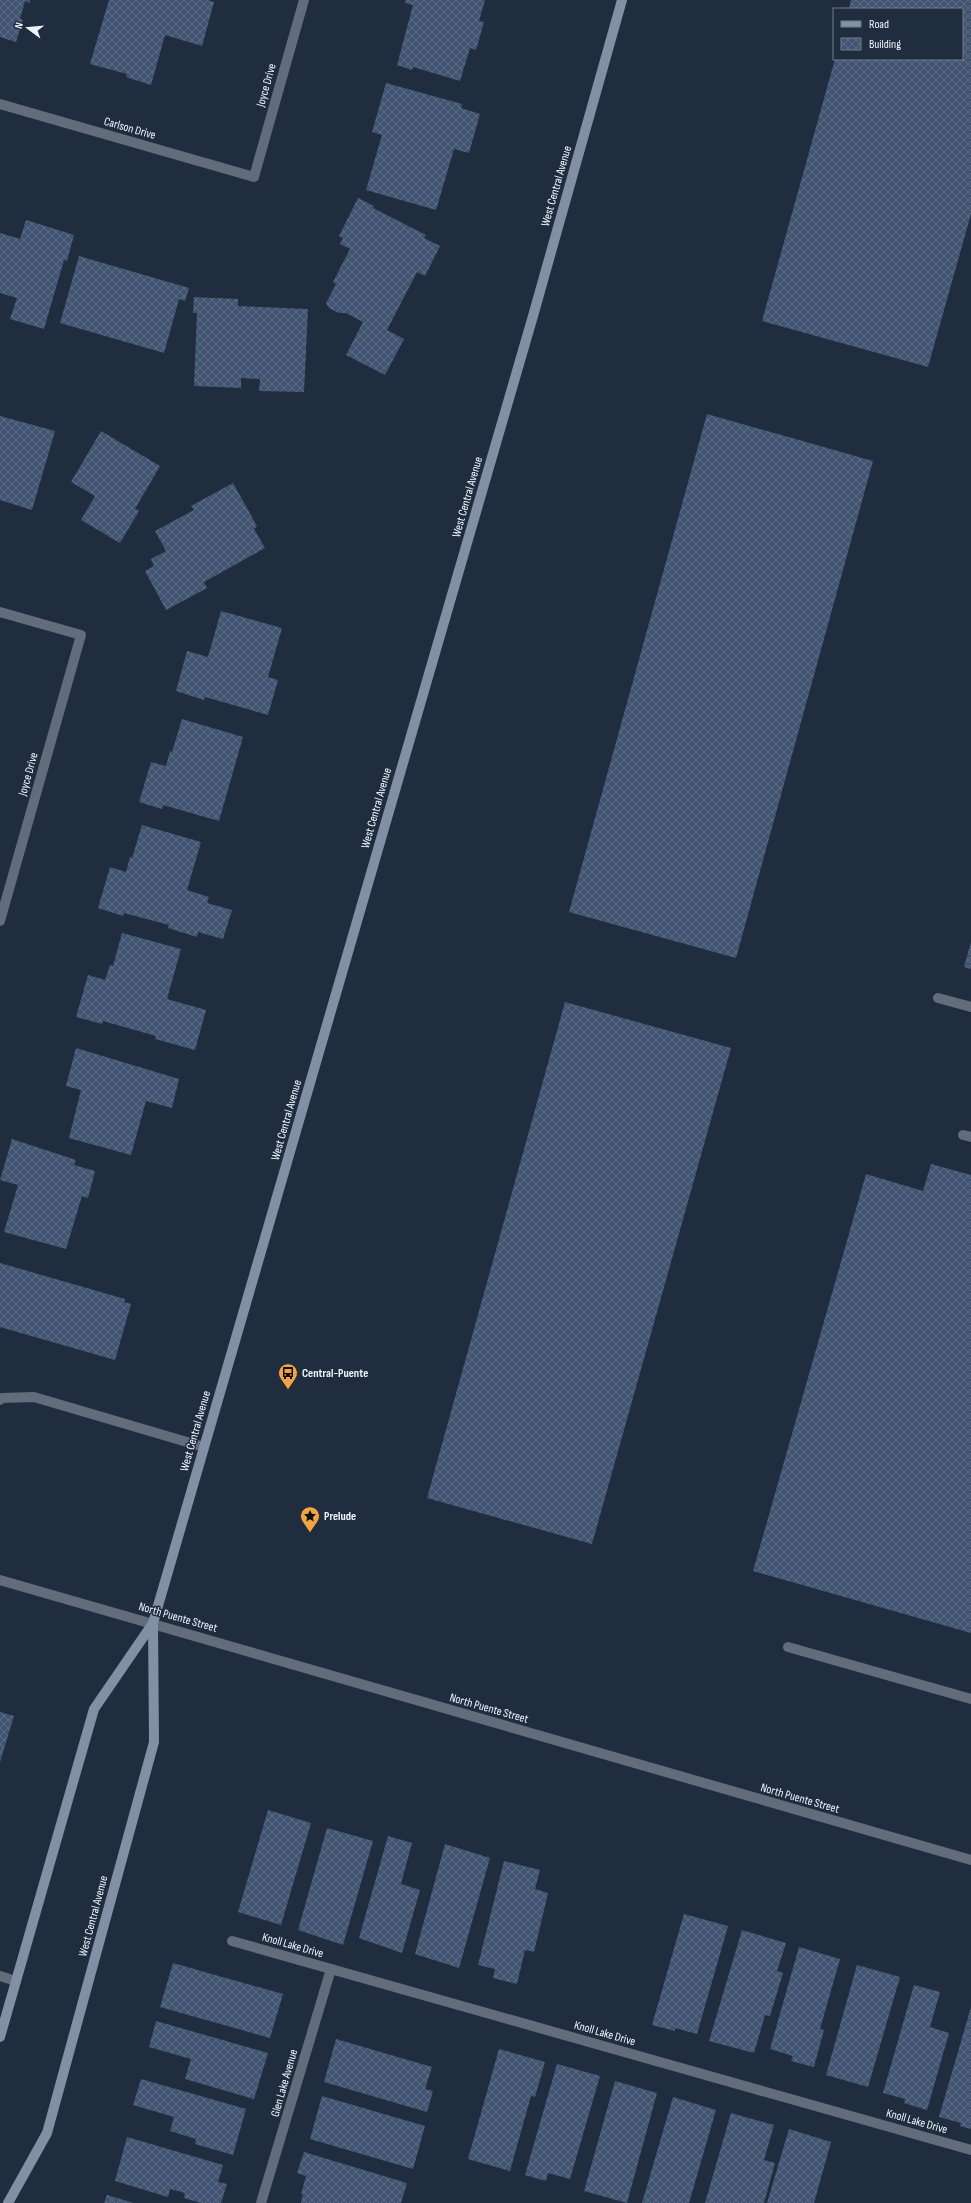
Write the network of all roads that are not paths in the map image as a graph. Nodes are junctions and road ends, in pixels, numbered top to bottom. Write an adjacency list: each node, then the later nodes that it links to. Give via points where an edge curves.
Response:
1 (304, 0): 4 (street, Joyce Drive)
2 (622, 0): 10 (main road, West Central Avenue, via 531,324)
3 (0, 104): 4 (street, Carlson Drive)
4 (254, 177)
5 (0, 612): 6 (street, Joyce Drive, via 81,635)
6 (0, 921)
7 (938, 998): 8 (street)
8 (971, 1007)
9 (0, 1400): 10 (street, via 34,1397)
10 (204, 1447): 12 (main road, West Central Avenue)
11 (0, 1580): 12 (street, North Puente Street)
12 (152, 1623): 15 (street, North Puente Street); 19 (main road, West Central Avenue, via 94,1709); 22 (main road, West Central Avenue, via 154,1742 47,2133)
13 (788, 1648): 14 (street)
14 (971, 1699)
15 (971, 1860)
16 (232, 1941): 17 (street, Knoll Lake Drive)
17 (331, 1969): 21 (street, Knoll Lake Drive); 23 (street, Glen Lake Avenue)
18 (0, 1976): 19 (street)
19 (16, 1980): 20 (main road, West Central Avenue)
20 (0, 2037)
21 (971, 2150)
22 (8, 2203)
23 (262, 2203)

